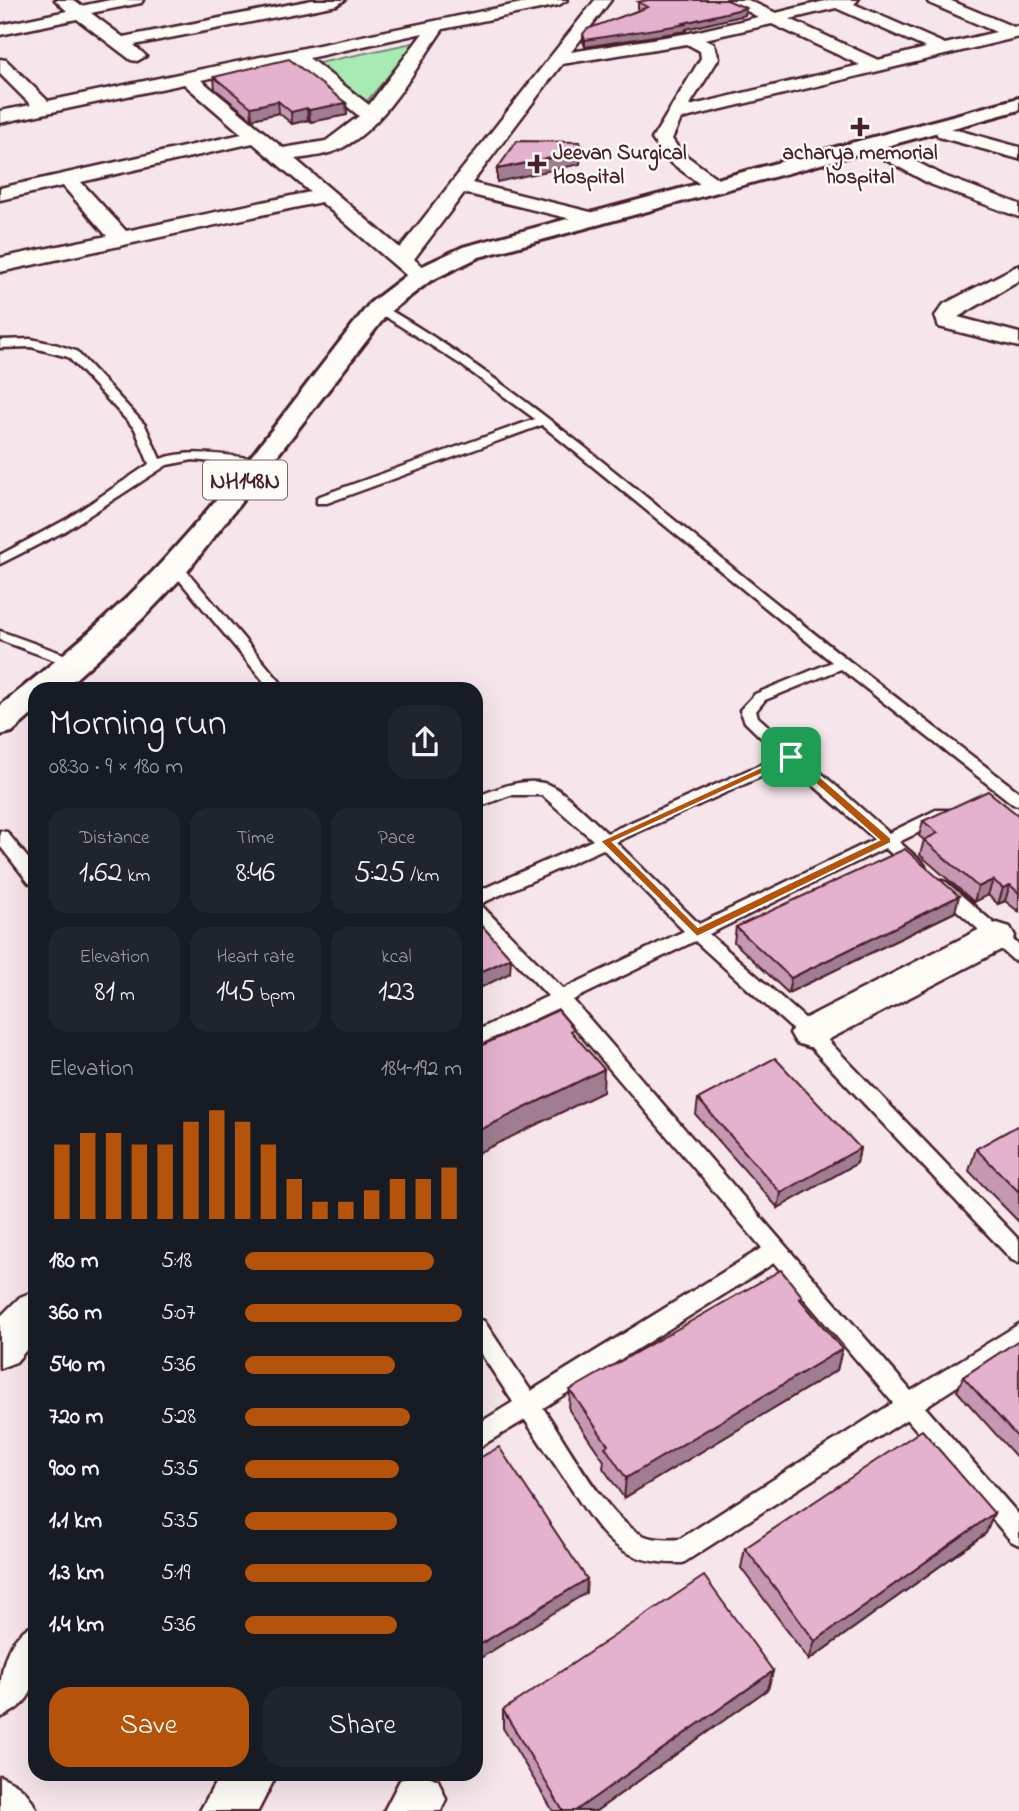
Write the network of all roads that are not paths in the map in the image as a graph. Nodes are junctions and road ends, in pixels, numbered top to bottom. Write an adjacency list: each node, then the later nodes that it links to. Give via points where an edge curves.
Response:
1 (135, 0): 9 (street)
2 (337, 0): 15 (street)
3 (558, 0): 8 (street)
4 (603, 0): 18 (street)
5 (735, 0): 10 (street)
6 (935, 0): 13 (street)
7 (844, 1): 10 (street); 16 (street)
8 (521, 3): 11 (street)
9 (74, 8): 12 (street); 15 (street)
10 (772, 18): 14 (street); 19 (street)
11 (438, 25): 17 (street); 24 (street)
12 (0, 30)
13 (1012, 37): 16 (street)
14 (690, 38): 18 (street); 26 (street, via 708,48 710,58)
15 (120, 43): 21 (street)
16 (944, 50): 19 (street)
17 (295, 55): 21 (street); 24 (street)
18 (556, 60): 34 (street)
19 (877, 66): 26 (street)
20 (2, 68): 23 (street)
21 (179, 79): 23 (street); 29 (street)
22 (1019, 104): 35 (highway, NH148N)
23 (44, 107): 27 (street)
24 (369, 114): 32 (street, via 339,142)
25 (1019, 114): 28 (highway, NH148N)
26 (674, 115): 35 (street, via 662,139 673,155)
27 (0, 117)
28 (946, 132): 30 (highway, NH148N); 31 (street)
29 (255, 137): 32 (street); 33 (street)
30 (882, 150): 38 (street, via 937,180); 42 (highway, NH148N, via 482,260)
31 (1019, 153)
32 (277, 155): 37 (street)
33 (68, 179): 36 (street); 40 (street)
34 (460, 186): 39 (street); 42 (street)
35 (715, 186): 39 (highway, NH148N)
36 (0, 194)
37 (324, 195): 40 (street); 42 (street)
38 (1019, 211)
39 (596, 219): 42 (highway, NH148N)
40 (121, 239): 41 (street)
41 (0, 265)
42 (421, 268): 44 (highway, NH148N)
43 (1019, 272): 45 (street, via 946,316 947,322 959,327)
44 (379, 308): 47 (lane, via 464,360); 48 (highway, NH148N)
45 (1019, 340)
46 (0, 344): 49 (lane, via 31,343 72,354 141,428)
47 (543, 420): 50 (lane); 54 (lane)
48 (259, 463): 49 (lane, via 191,457); 52 (highway, NH148N)
49 (156, 465): 51 (lane, via 52,533)
50 (322, 500)
51 (0, 560)
52 (175, 566): 55 (highway, NH148N); 57 (lane)
53 (0, 635): 55 (lane)
54 (844, 662): 60 (lane, via 760,697 748,710 751,719); 61 (lane)
55 (75, 663): 56 (highway, NH148N)
56 (52, 682)
57 (273, 682)
58 (28, 701): 59 (highway)
59 (0, 724)
60 (791, 757): 67 (lane); 68 (lane)
61 (1000, 785): 62 (lane); 64 (lane)
62 (978, 796)
63 (483, 800): 67 (lane, via 508,790 547,790)
64 (1019, 800)
65 (955, 807): 68 (lane)
66 (1, 836): 69 (lane)
67 (605, 841): 70 (lane); 72 (lane)
68 (887, 841): 72 (lane); 73 (lane)
69 (28, 870)
70 (483, 896)
71 (483, 916): 74 (lane)
72 (697, 933): 74 (lane); 75 (lane)
73 (1008, 945): 75 (street)
74 (561, 999): 76 (lane); 77 (lane)
75 (809, 1032): 78 (lane)
76 (483, 1036)
77 (778, 1250): 83 (lane); 84 (lane)
78 (1019, 1254)
79 (28, 1318): 82 (street)
80 (1019, 1334): 83 (lane)
81 (483, 1338): 84 (lane)
82 (0, 1348)
83 (910, 1405): 84 (lane, via 683,1551 660,1552 632,1544 607,1522); 86 (lane)
84 (528, 1406): 85 (lane)
85 (483, 1434)
86 (1019, 1533)
87 (28, 1657): 88 (street)
88 (0, 1692)
89 (246, 1781): 92 (street)
90 (0, 1803): 91 (street)
91 (10, 1811)
92 (227, 1811)

